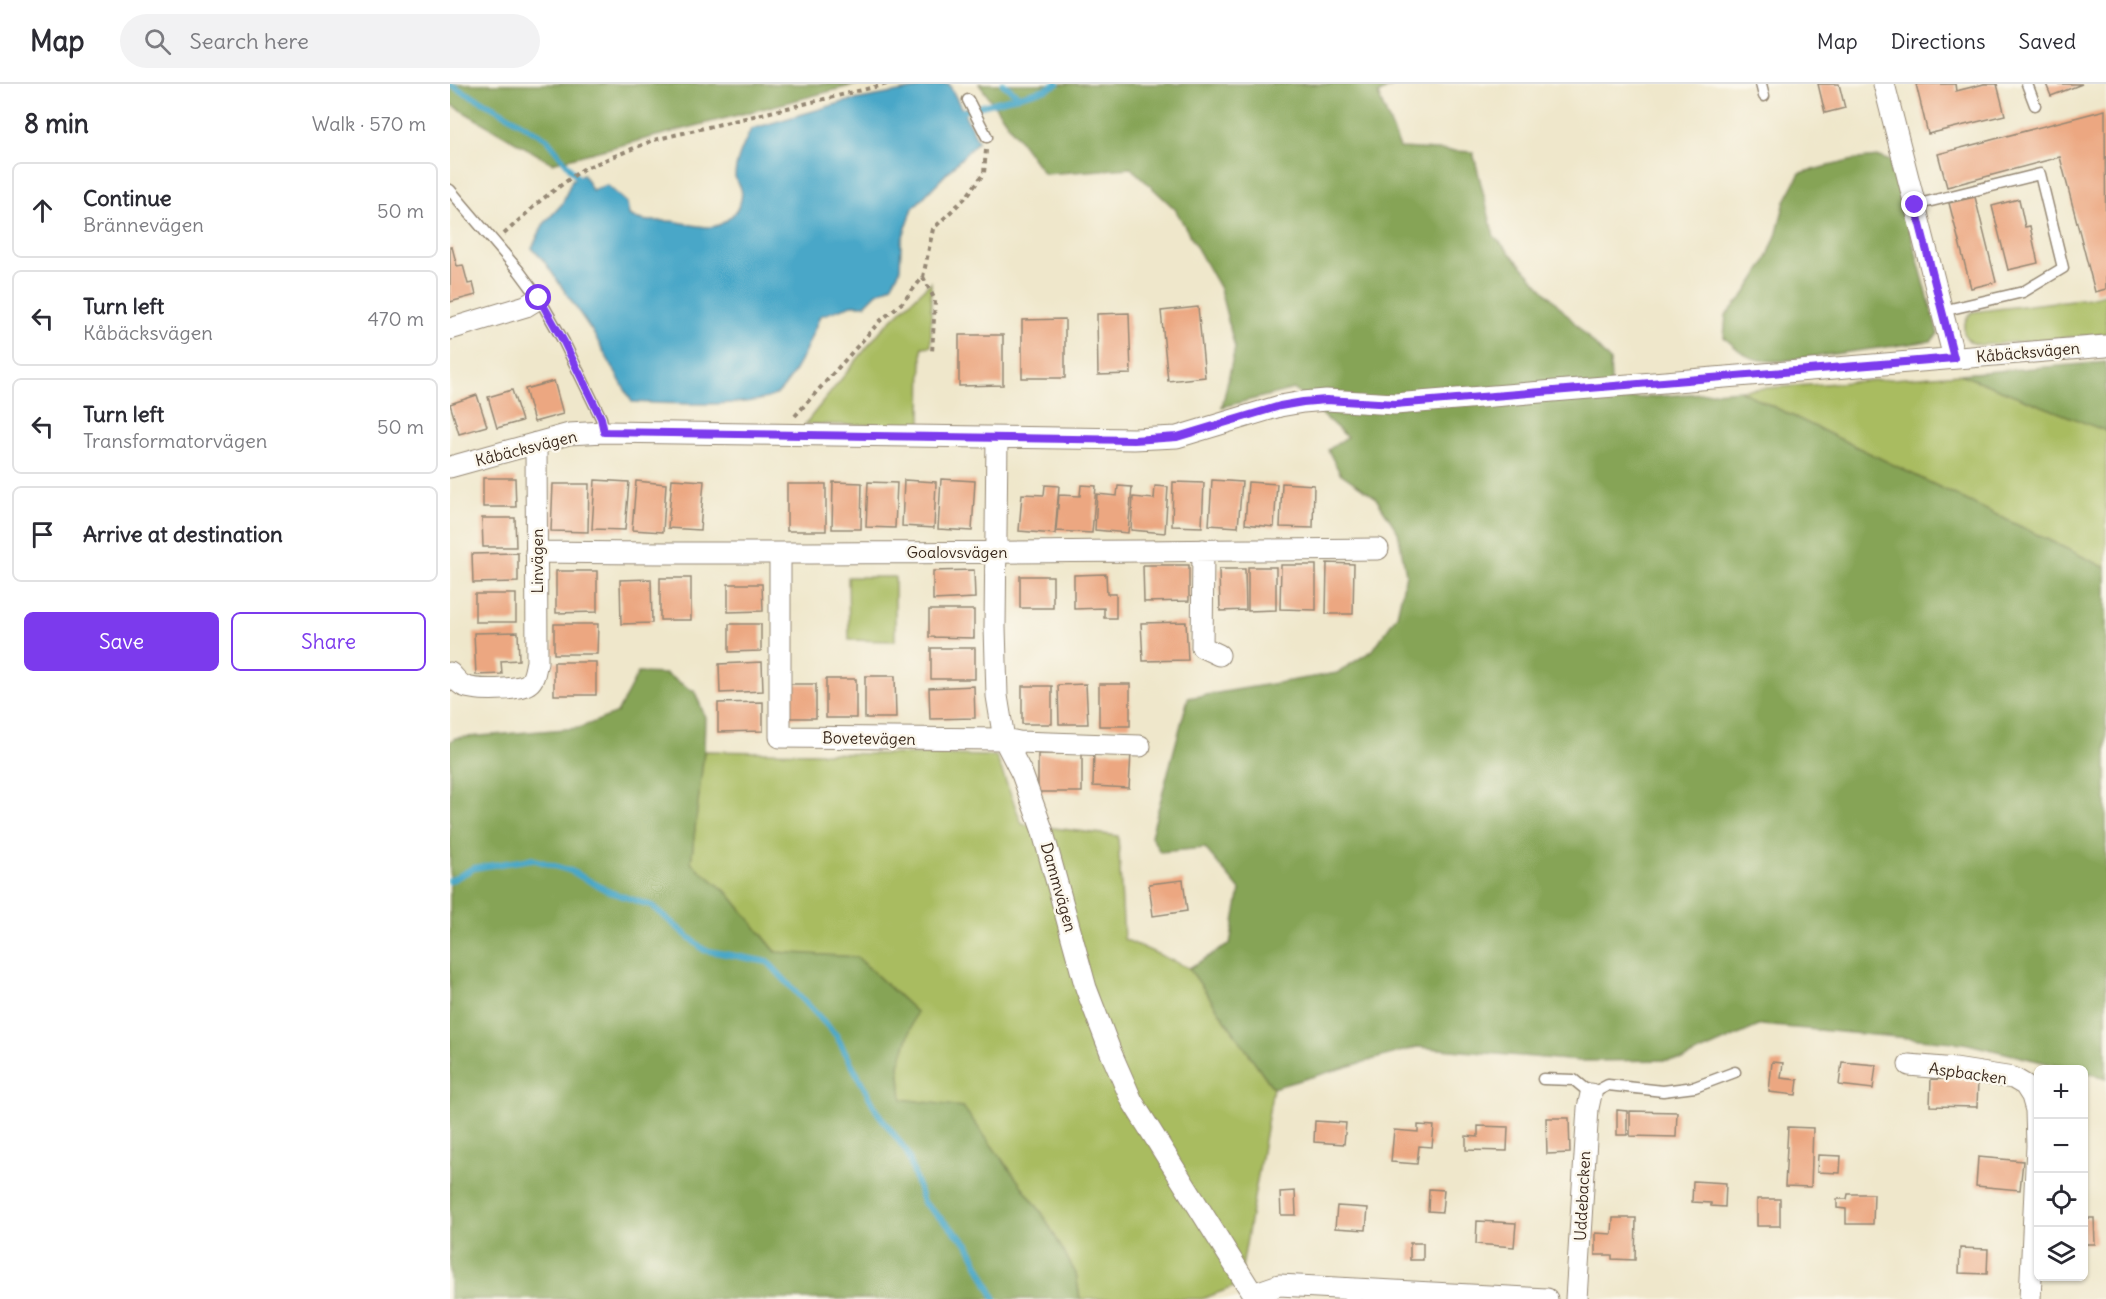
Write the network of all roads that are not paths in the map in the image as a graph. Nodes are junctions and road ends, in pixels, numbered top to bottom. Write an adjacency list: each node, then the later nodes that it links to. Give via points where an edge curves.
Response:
1 (1761, 84): 4 (lane)
2 (1884, 84): 9 (street)
3 (2027, 84): 6 (lane)
4 (1764, 96)
5 (968, 100): 7 (lane)
6 (2034, 105)
7 (987, 137)
8 (453, 193): 10 (lane)
9 (1915, 205): 11 (street); 11 (lane, via 2040,174 2063,268 2023,292)
10 (539, 298): 12 (street, via 526,306); 15 (lane, via 583,380)
11 (1942, 312): 14 (street)
12 (450, 329)
13 (2106, 346): 14 (street, Kåbäcksvägen)
14 (1954, 358): 16 (street, Kåbäcksvägen, via 1395,404 1303,402 1177,437)
15 (604, 432): 16 (street, Kåbäcksvägen); 17 (street, Kåbäcksvägen, via 569,434)
16 (997, 438): 22 (street, Dammvägen)
17 (536, 443): 18 (street, Kåbäcksvägen); 21 (street, Linvägen)
18 (450, 467)
19 (1378, 549): 20 (street, Goalovsvägen)
20 (1203, 550): 22 (street, Goalovsvägen); 24 (street, via 1203,647)
21 (537, 552): 23 (street, Goalovsvägen); 25 (street, Linvägen, via 534,678 519,688 480,689 464,686)
22 (995, 552): 23 (street, Goalovsvägen); 26 (street, Dammvägen, via 997,696)
23 (780, 554): 26 (street, Bovetevägen, via 780,737)
24 (1219, 655)
25 (450, 674)
26 (1004, 739): 27 (street, Bovetevägen); 33 (street, Dammvägen, via 1042,829 1086,988 1132,1101)
27 (1140, 746)
28 (1909, 1065): 31 (street, Aspbacken, via 1999,1075)
29 (1735, 1072): 32 (lane, via 1695,1087 1663,1091 1608,1085)
30 (1543, 1079): 32 (lane, via 1574,1080)
31 (2032, 1083): 36 (street, Aspbacken, via 2037,1137)
32 (1591, 1094): 35 (street, Uddebacken)
33 (1254, 1296): 34 (street, via 1279,1285)
34 (1547, 1299)
35 (1576, 1299)
36 (2030, 1299)

